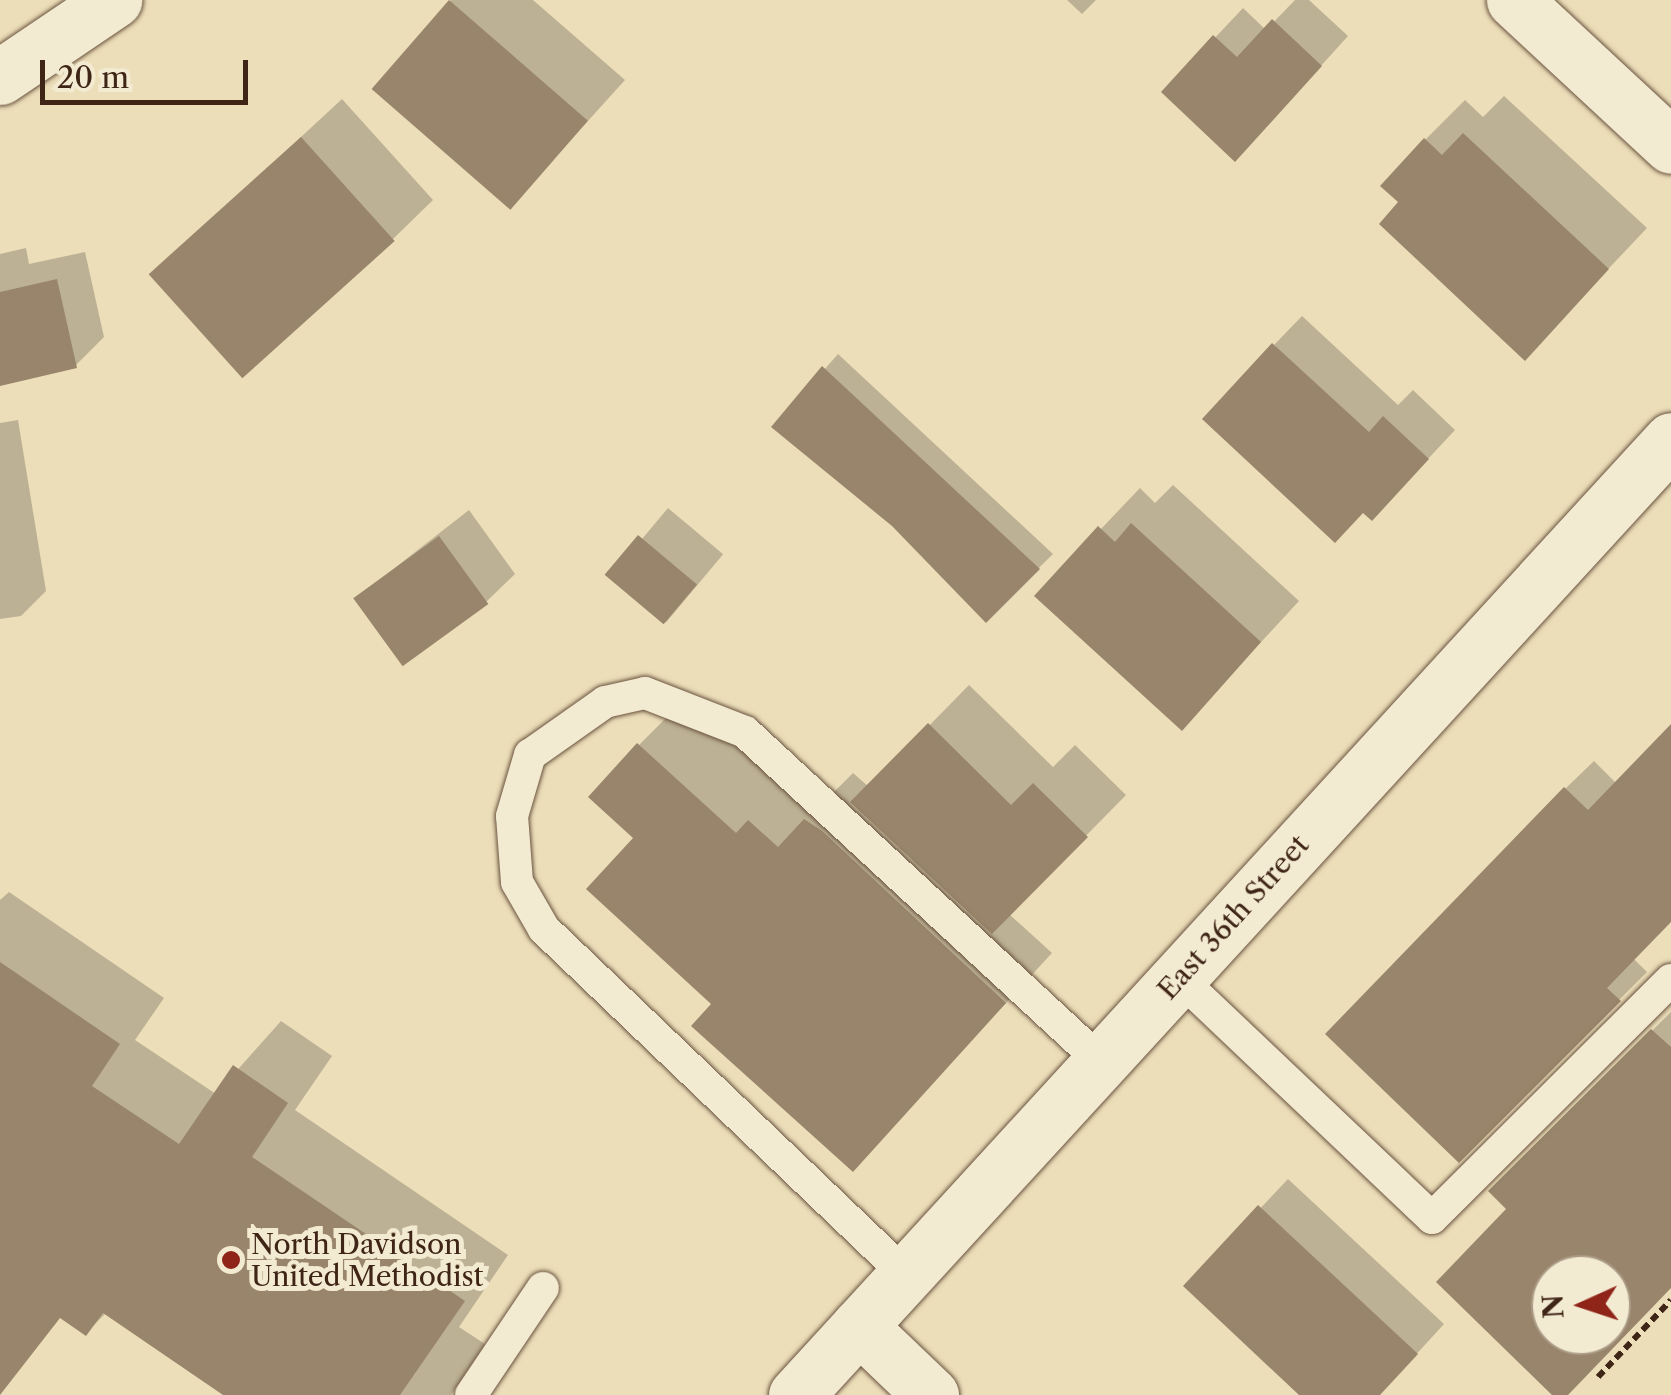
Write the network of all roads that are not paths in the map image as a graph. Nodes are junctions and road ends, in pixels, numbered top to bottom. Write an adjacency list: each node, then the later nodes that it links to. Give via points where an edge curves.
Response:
1 (114, 0): 3 (street)
2 (1514, 0): 4 (street)
3 (0, 77)
4 (1671, 146)
5 (1671, 440): 6 (street, East 36th Street)
6 (1178, 978): 7 (lane, via 1432,1218); 8 (street, East 36th Street)
7 (1671, 980)
8 (1101, 1062): 9 (street, East 36th Street); 9 (lane, via 745,732 645,694 605,702 530,755 512,816 518,882 544,930)
9 (906, 1276): 11 (street, East 36th Street)
10 (544, 1288): 12 (lane)
11 (859, 1326): 13 (street, East 36th Street); 14 (street)
12 (471, 1395)
13 (796, 1395)
14 (931, 1395)

